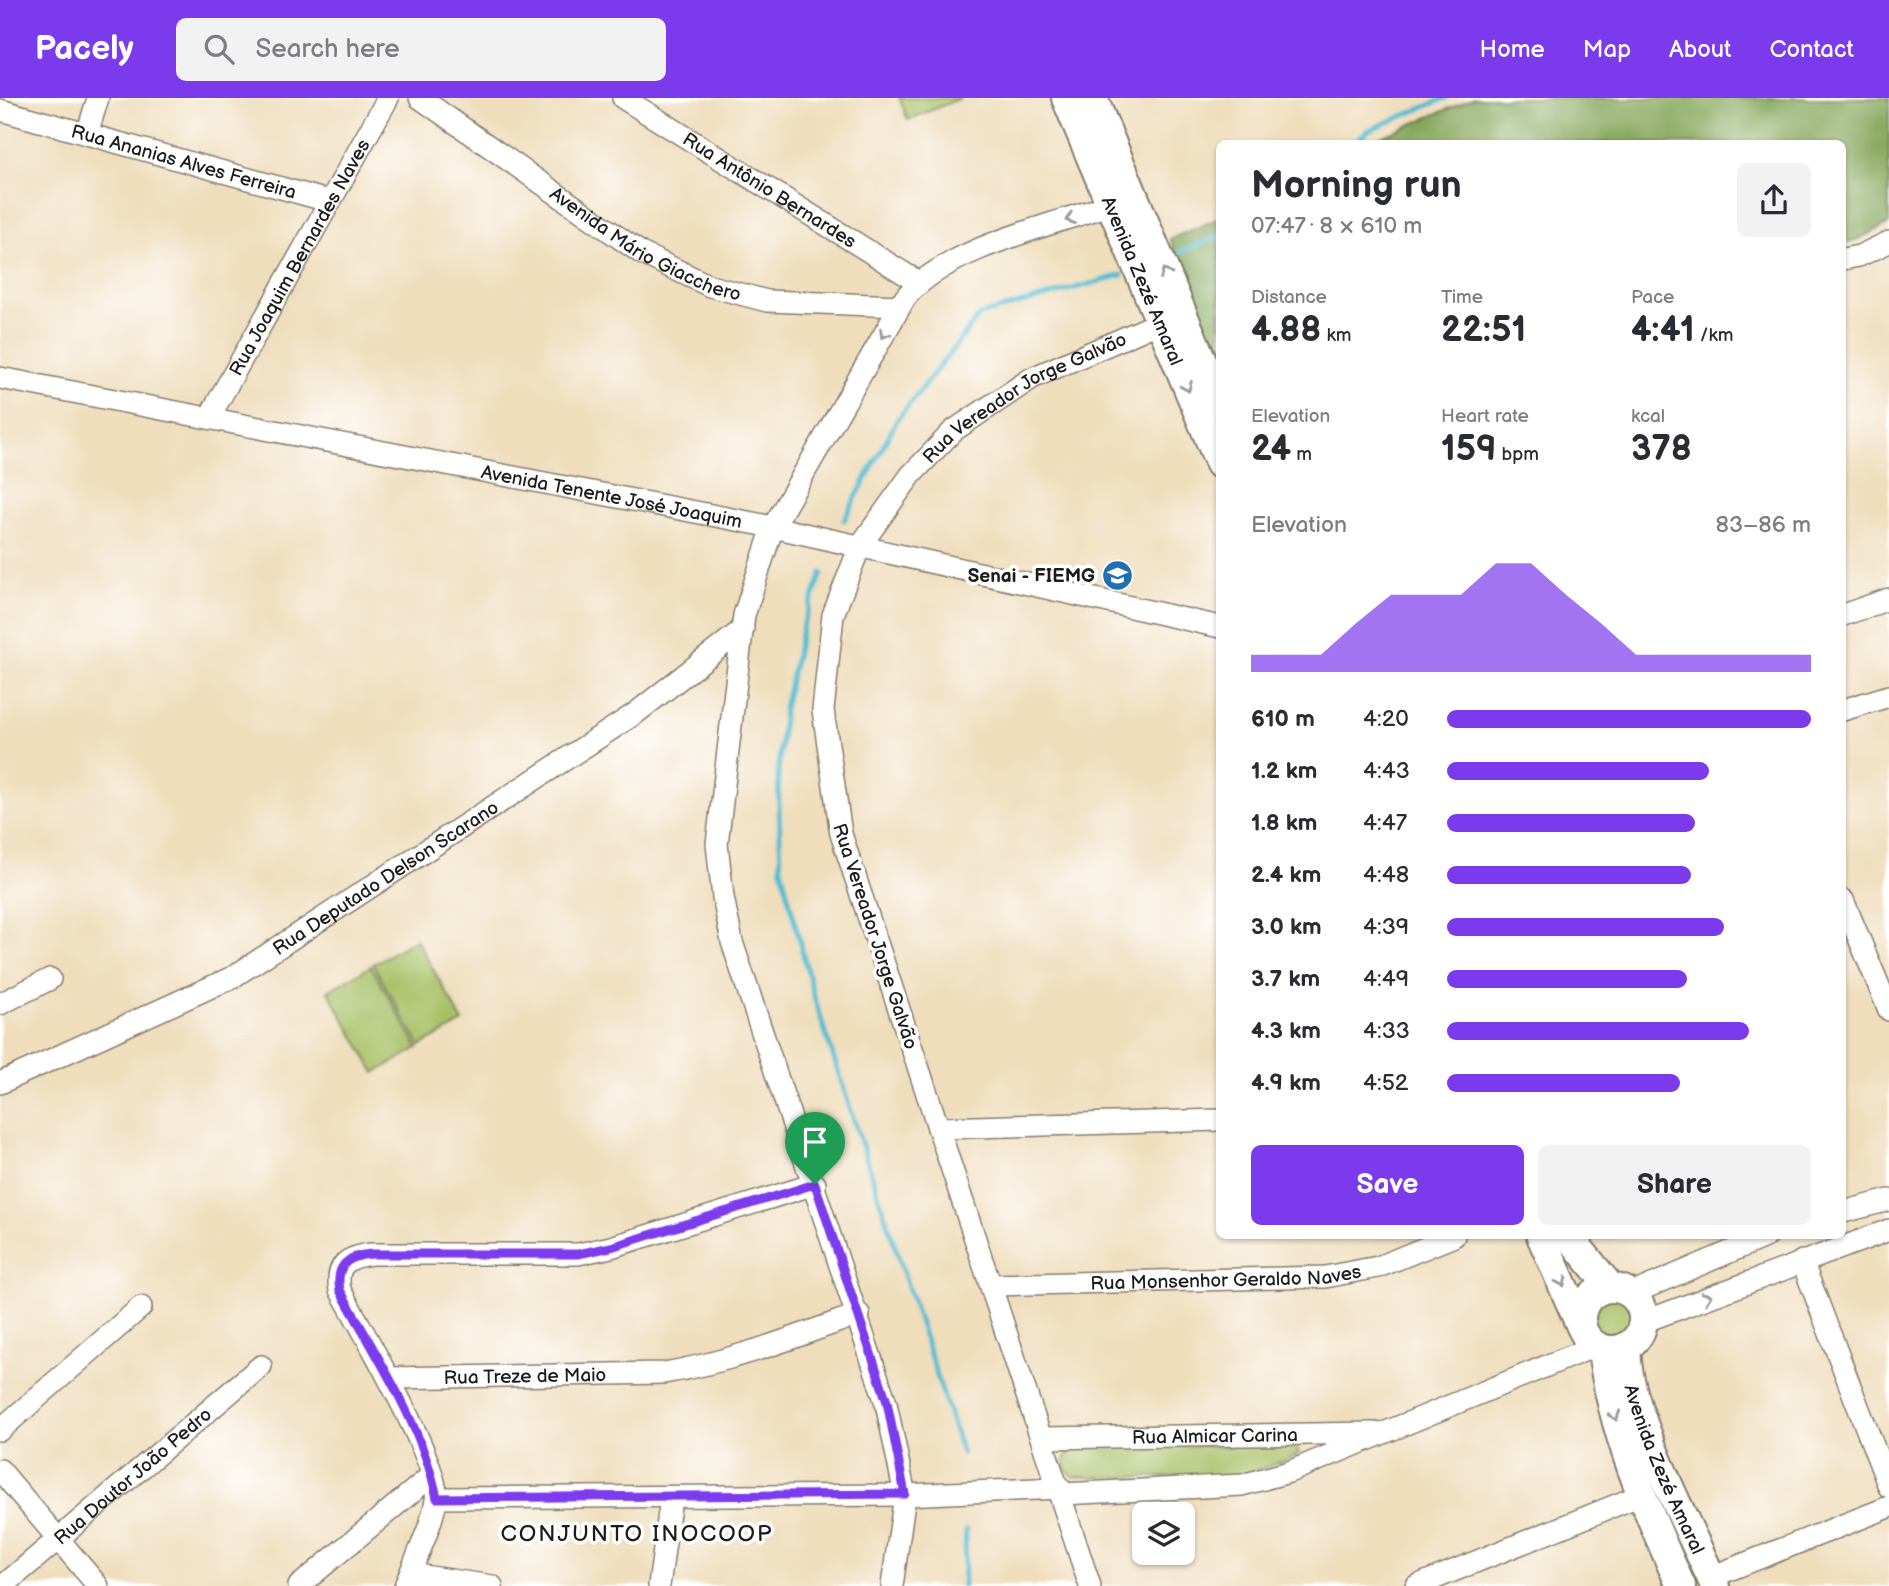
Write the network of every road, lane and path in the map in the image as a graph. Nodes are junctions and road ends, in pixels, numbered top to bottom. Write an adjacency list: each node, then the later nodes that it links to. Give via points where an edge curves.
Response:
1 (98, 98): 8 (street)
2 (387, 98): 10 (street, Rua Joaquim Bernardes Naves)
3 (420, 98): 14 (street, Avenida Mário Giacchero, via 641,253 710,286 767,301)
4 (623, 98): 13 (street, Rua Antônio Bernardes)
5 (1066, 98): 9 (main road, Avenida Zezé Amaral)
6 (1093, 98): 9 (main road, Avenida Zezé Amaral)
7 (0, 110): 8 (street, Rua Ananias Alves Ferreira)
8 (87, 134): 10 (street, Rua Ananias Alves Ferreira)
9 (1123, 200): 13 (street, one-way to 13, via 960,257); 15 (main road, Avenida Zezé Amaral)
10 (328, 201): 18 (street, Rua Joaquim Bernardes Naves)
11 (1889, 242): 12 (street)
12 (1846, 258)
13 (918, 282): 14 (street)
14 (900, 306): 20 (street, one-way to 20)
15 (1171, 317): 17 (main road, Avenida Zezé Amaral); 19 (main road, Avenida Zezé Amaral, one-way to 19); 21 (street, Rua Vereador Jorge Galvão, via 997,398 953,431 911,475)
16 (0, 378): 18 (street, Avenida Tenente José Joaquim)
17 (1216, 397)
18 (210, 416): 20 (street, Avenida Tenente José Joaquim)
19 (1216, 452)
20 (773, 527): 21 (street, Avenida Tenente José Joaquim); 25 (street)
21 (860, 546): 24 (street, Avenida Tenente José Joaquim); 34 (street, Rua Vereador Jorge Galvão, via 833,615 823,710 841,834)
22 (1889, 599): 23 (street)
23 (1846, 614)
24 (1216, 626)
25 (743, 629): 32 (street, Rua Deputado Delson Scarano, via 636,713 233,977); 35 (street, via 718,844 723,897 732,942)
26 (1889, 696): 27 (street)
27 (1846, 709)
28 (1846, 910): 30 (street)
29 (50, 979): 31 (street)
30 (1887, 999)
31 (0, 1004)
32 (0, 1083)
33 (1216, 1120): 34 (street)
34 (938, 1128): 44 (street, Rua Vereador Jorge Galvão)
35 (815, 1184): 47 (street); 51 (street, via 578,1254 353,1256 341,1267 337,1278 340,1290)
36 (1889, 1200): 37 (street)
37 (1846, 1211)
38 (1889, 1230): 43 (street)
39 (1447, 1239): 44 (street, Rua Monsenhor Geraldo Naves, via 1378,1267 1325,1277)
40 (1543, 1239): 49 (main road, Avenida Zezé Amaral, one-way to 49)
41 (1572, 1239): 45 (main road)
42 (1759, 1239): 45 (street)
43 (1802, 1261): 48 (street, one-way to 43); 57 (street)
44 (992, 1285): 54 (street, Rua Vereador Jorge Galvão)
45 (1621, 1291): 48 (main road, via 1642,1311); 49 (main road, Avenida Zezé Amaral, via 1590,1297 1583,1307)
46 (141, 1307): 52 (street)
47 (859, 1314): 51 (street, Rua Treze de Maio, via 762,1348 664,1373); 59 (street, via 887,1402)
48 (1643, 1322): 49 (main road, via 1638,1337)
49 (1602, 1343): 53 (street, Rua Almicar Carina); 60 (main road, Avenida Zezé Amaral, one-way to 60, via 1607,1391); 66 (main road, Avenida Zezé Amaral, via 1626,1358 1638,1407)
50 (261, 1366): 64 (street, Rua Doutor João Pedro)
51 (389, 1378): 56 (street)
52 (0, 1430)
53 (1387, 1433): 54 (street, Rua Almicar Carina); 58 (street, Rua Almicar Carina, via 1289,1472 1242,1485)
54 (1043, 1438): 58 (street, Rua Vereador Jorge Galvão)
55 (0, 1470): 64 (street)
56 (432, 1475): 61 (street); 69 (street)
57 (1889, 1487)
58 (1061, 1491): 59 (street, Rua Almicar Carina); 73 (street, Rua Vereador Jorge Galvão)
59 (905, 1494): 62 (street, Rua Almicar Carina); 72 (street)
60 (1641, 1495): 74 (street); 75 (main road, Avenida Zezé Amaral)
61 (437, 1498): 62 (street, Rua Almicar Carina); 65 (street)
62 (671, 1498): 71 (street)
63 (1889, 1507): 66 (street)
64 (57, 1537): 67 (street, Rua Doutor João Pedro); 68 (street)
65 (407, 1580): 70 (street)
66 (1713, 1581)
67 (3, 1586)
68 (98, 1586)
69 (299, 1586)
70 (492, 1586)
71 (659, 1586)
72 (892, 1586)
73 (1090, 1586)
74 (1416, 1586)
75 (1681, 1586)

